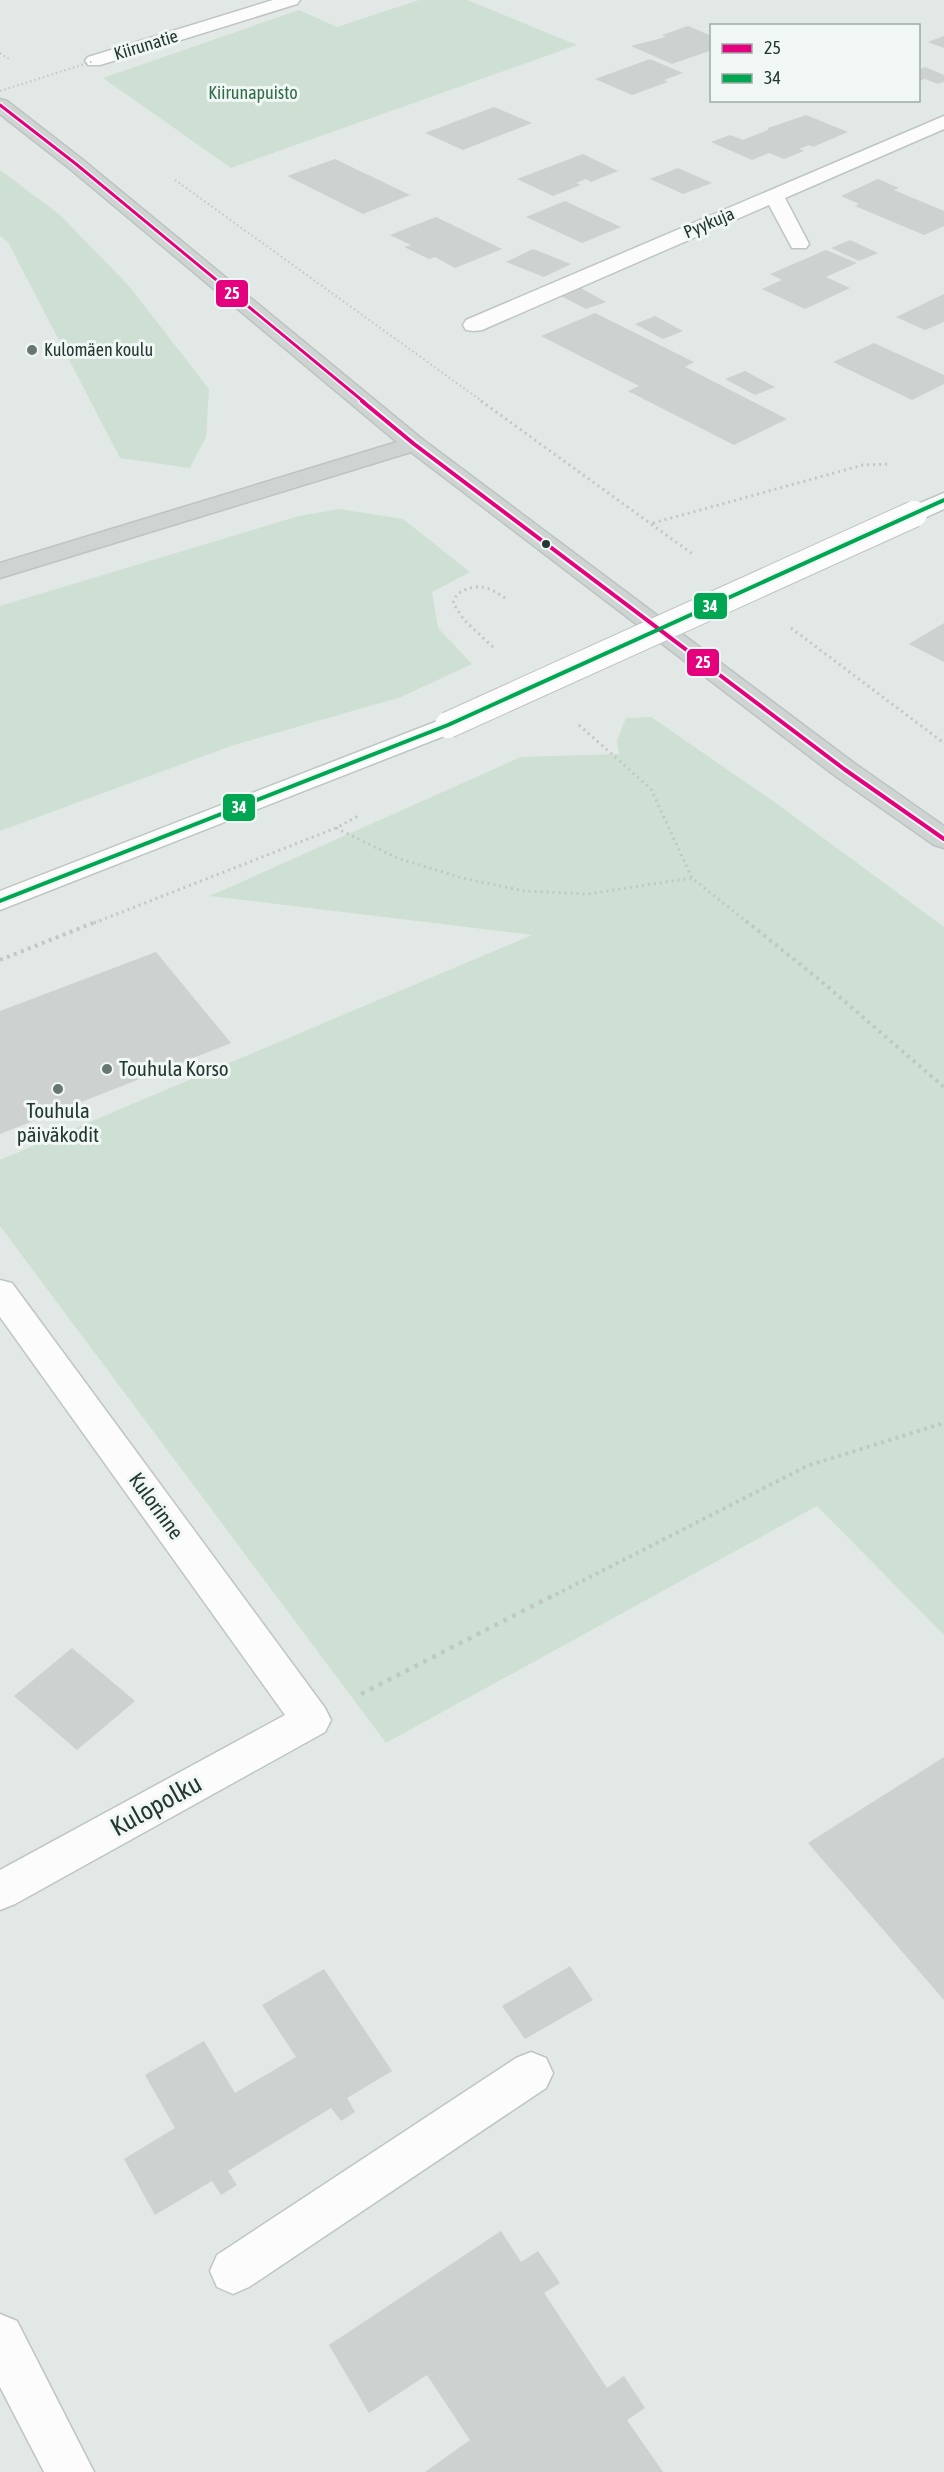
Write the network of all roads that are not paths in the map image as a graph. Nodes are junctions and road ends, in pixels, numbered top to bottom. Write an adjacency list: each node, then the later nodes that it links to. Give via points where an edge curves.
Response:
1 (291, 0): 2 (street, Kiirunatie)
2 (94, 61)
3 (0, 105): 8 (main road)
4 (944, 122): 5 (street, Pyykuja)
5 (774, 195): 6 (street); 7 (street, Pyykuja)
6 (799, 244)
7 (474, 325)
8 (414, 444): 10 (main road); 11 (main road, via 844,769)
9 (944, 500): 12 (street, bridge, via 448,725)
10 (0, 571)
11 (944, 839)
12 (0, 901)
13 (0, 1292): 14 (street, Kulorinne)
14 (311, 1720): 15 (street, Kulopolku)
15 (0, 1891)
16 (531, 2073): 17 (street)
17 (233, 2271)
18 (0, 2338): 19 (street)
19 (70, 2472)

